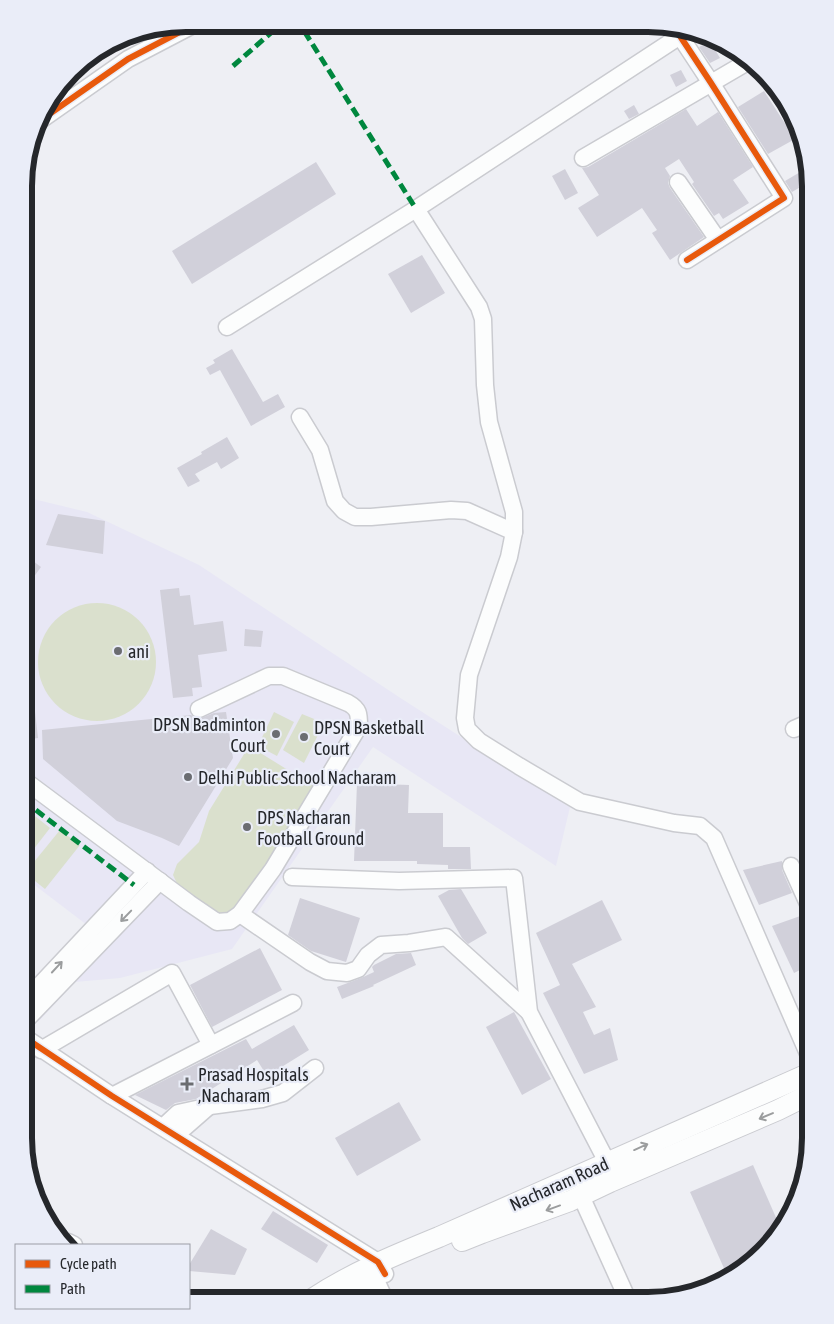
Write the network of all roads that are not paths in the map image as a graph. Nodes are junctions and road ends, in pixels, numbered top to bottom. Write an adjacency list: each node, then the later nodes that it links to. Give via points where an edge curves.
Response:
1 (178, 33): 6 (street, via 128,59)
2 (679, 36): 9 (street)
3 (685, 37): 5 (street)
4 (742, 65): 5 (street)
5 (711, 83): 7 (street); 10 (street, via 784,198)
6 (51, 113)
7 (583, 158)
8 (678, 182): 10 (street)
9 (416, 209): 12 (street); 14 (street, via 479,307 483,319 489,422 514,512)
10 (718, 240): 11 (street)
11 (687, 260)
12 (227, 327)
13 (300, 417): 14 (street, via 320,450 335,500 344,512 355,517 371,517 451,510 467,512)
14 (514, 532): 29 (street, via 509,557 469,675 467,728 479,741 580,802 700,826 714,838)
15 (199, 710): 24 (street, via 275,675 348,703 359,714 359,726 273,869)
16 (801, 726): 17 (street)
17 (794, 729)
18 (32, 786): 20 (street)
19 (791, 866): 23 (street)
20 (147, 871): 22 (street); 25 (street, one-way to 20)
21 (292, 877): 27 (street, via 399,881 514,878)
22 (160, 881): 24 (street, via 217,922 230,921); 28 (street, one-way to 28)
23 (801, 889)
24 (240, 914): 27 (street, via 327,971 347,973 358,969 381,944 446,937)
25 (32, 993)
26 (293, 1003): 31 (street)
27 (529, 1012): 38 (street)
28 (32, 1014)
29 (801, 1038)
30 (32, 1043): 32 (street)
31 (210, 1045): 32 (street, via 172,973); 35 (street)
32 (41, 1050): 35 (street)
33 (315, 1068): 37 (street, via 283,1093 210,1106)
34 (801, 1076): 38 (main road, Nacharam Road, one-way to 34)
35 (112, 1096): 37 (street)
36 (801, 1100): 39 (main road, Nacharam Road, one-way to 39)
37 (169, 1131): 40 (street)
38 (607, 1162): 40 (main road, Nacharam Road, via 448,1233)
39 (581, 1196): 40 (main road, Nacharam Road, one-way to 40); 44 (street)
40 (379, 1272): 41 (main road, Nacharam Road); 42 (main road, Nacharam Road); 43 (street)
41 (322, 1292)
42 (348, 1292)
43 (383, 1292)
44 (624, 1292)

